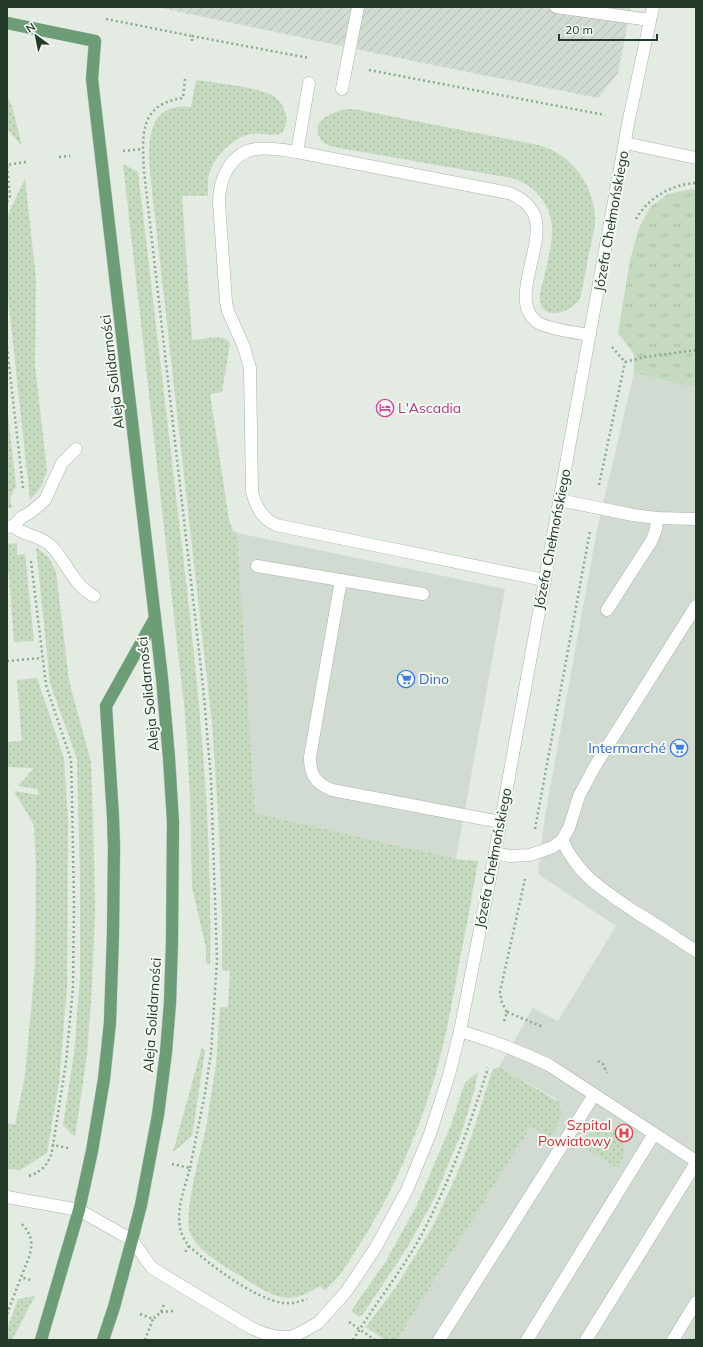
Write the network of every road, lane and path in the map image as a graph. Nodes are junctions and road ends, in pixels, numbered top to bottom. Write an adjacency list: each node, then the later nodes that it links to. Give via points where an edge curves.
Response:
1 (358, 7): 9 (street)
2 (556, 7): 5 (street)
3 (653, 7): 5 (street, Józefa Chełmońskiego)
4 (98, 18): 7 (path)
5 (650, 20): 13 (street, Józefa Chełmońskiego)
6 (7, 23): 46 (main road, Aleja Solidarności, via 95,41 93,86)
7 (192, 36): 8 (path); 9 (path)
8 (192, 41)
9 (347, 65): 12 (street); 13 (path)
10 (185, 78): 15 (path, via 183,98 164,102 145,123)
11 (309, 83): 17 (street)
12 (342, 89)
13 (629, 119): 14 (street, Józefa Chełmońskiego)
14 (625, 143): 20 (street); 26 (street, Józefa Chełmońskiego)
15 (143, 149): 16 (path); 66 (path, via 211,779 217,960 211,1054)
16 (119, 151)
17 (297, 152): 26 (street, via 500,190 518,197 530,208 536,223 525,299 526,308 538,323); 41 (street, via 268,148 247,151 230,164 219,192 226,302 250,368 252,492 258,509 276,525)
18 (70, 156): 19 (path)
19 (59, 158)
20 (696, 158)
21 (26, 162): 22 (path)
22 (7, 164): 24 (path, via 10,196)
23 (696, 184): 25 (path, via 660,194 642,210)
24 (7, 202)
25 (635, 221)
26 (590, 335): 33 (street, Józefa Chełmońskiego)
27 (608, 343): 30 (path)
28 (7, 347): 32 (path)
29 (696, 350): 30 (path)
30 (625, 362): 34 (path)
31 (76, 448): 37 (street, via 62,463 45,500)
32 (22, 493)
33 (559, 500): 34 (street); 41 (street, Józefa Chełmońskiego)
34 (594, 507): 35 (street); 52 (path)
35 (657, 518): 36 (street); 45 (street, via 652,540)
36 (696, 519)
37 (10, 527): 43 (street, via 46,541 82,588)
38 (30, 555): 47 (path)
39 (257, 566): 40 (street)
40 (341, 580): 42 (street); 49 (street, via 310,757 314,777 332,790)
41 (544, 580): 49 (street, Józefa Chełmońskiego)
42 (423, 594)
43 (94, 596)
44 (696, 606): 50 (street, via 592,770)
45 (607, 610)
46 (155, 618): 68 (main road, via 106,706 114,847 110,1022 95,1136); 70 (main road, Aleja Solidarności, via 170,758 173,822 172,942 166,1052 158,1115)
47 (42, 658): 48 (path); 61 (path, via 46,685 71,760 74,838 72,1005)
48 (7, 661)
49 (500, 822): 51 (street, Józefa Chełmońskiego)
50 (562, 840): 52 (street, via 553,847); 53 (street, via 575,864 599,887)
51 (495, 853): 52 (street, via 510,856); 57 (street, Józefa Chełmońskiego)
52 (530, 855): 54 (path, via 500,992)
53 (696, 951)
54 (507, 1012): 55 (path); 56 (path)
55 (504, 1021)
56 (543, 1027)
57 (460, 1031): 59 (street, via 535,1058); 83 (street, Józefa Chełmońskiego, via 450,1075 407,1190 376,1247 346,1292 318,1323)
58 (488, 1068): 82 (path, via 445,1188 406,1261)
59 (594, 1095): 60 (street); 90 (street)
60 (654, 1134): 63 (street); 91 (street)
61 (53, 1145): 62 (path); 65 (path, via 52,1155)
62 (74, 1149)
63 (696, 1162): 92 (street)
64 (167, 1164): 66 (path)
65 (46, 1166)
66 (190, 1168): 71 (path, via 179,1216 180,1232)
67 (7, 1196): 68 (street)
68 (79, 1210): 70 (street); 85 (main road)
69 (19, 1221): 73 (path, via 25,1227 32,1244)
70 (132, 1240): 84 (street, Józefa Chełmońskiego, via 152,1268 251,1328); 86 (main road, Aleja Solidarności)
71 (189, 1246): 72 (path); 75 (path, via 218,1269 268,1299 293,1303)
72 (184, 1254)
73 (21, 1277): 74 (path); 78 (path)
74 (34, 1281)
75 (311, 1297)
76 (696, 1302): 93 (street)
77 (164, 1303): 80 (path, via 161,1312)
78 (7, 1314)
79 (140, 1314): 80 (path)
80 (153, 1319): 87 (path)
81 (344, 1319): 82 (path)
82 (359, 1330): 88 (path); 89 (path)
83 (300, 1337): 84 (street, Józefa Chełmońskiego)
84 (277, 1338)
85 (41, 1340)
86 (103, 1340)
87 (145, 1340)
88 (353, 1340)
89 (375, 1340)
90 (439, 1340)
91 (527, 1340)
92 (586, 1340)
93 (674, 1340)

